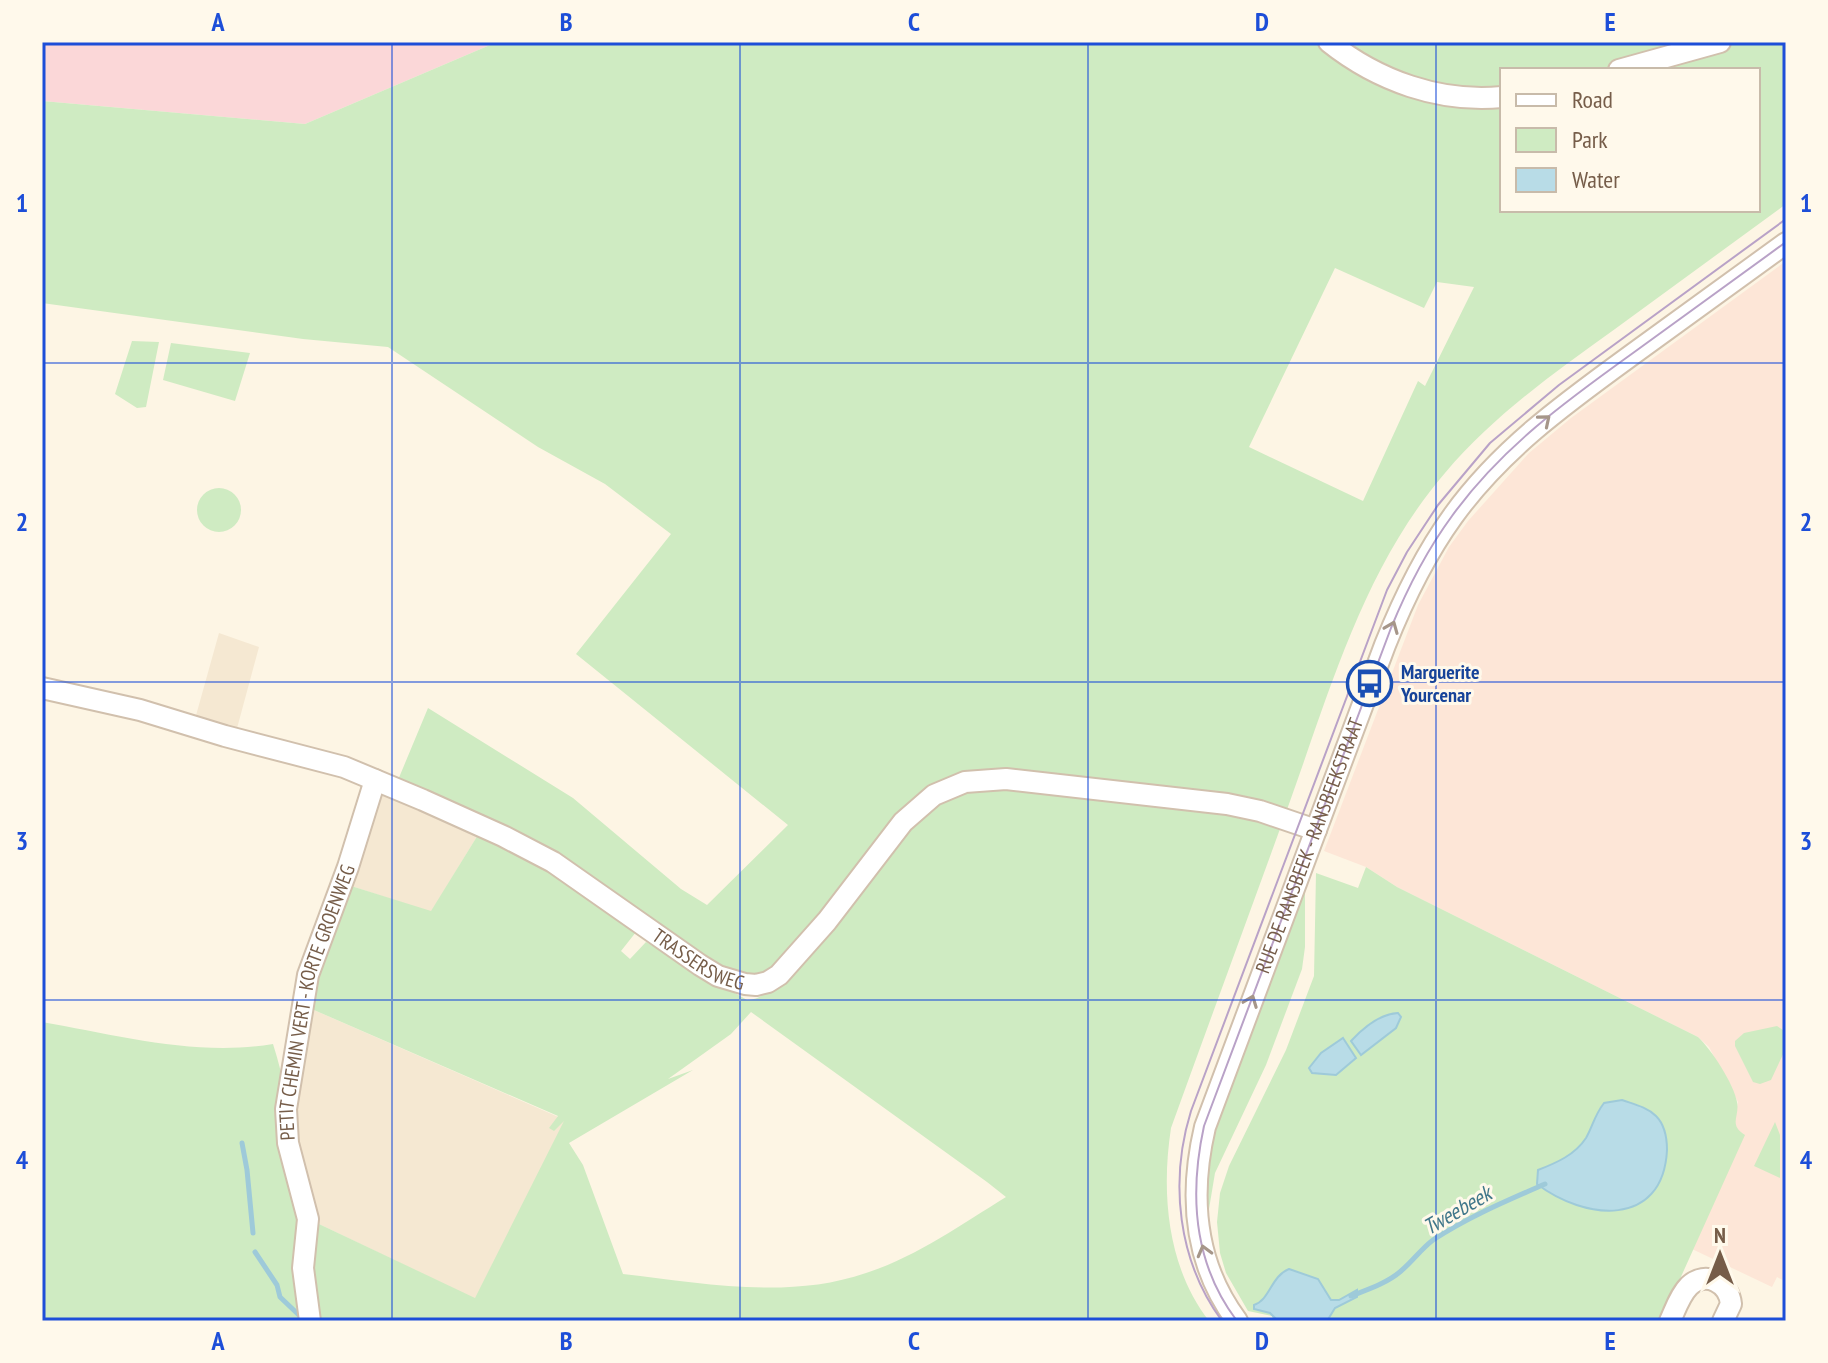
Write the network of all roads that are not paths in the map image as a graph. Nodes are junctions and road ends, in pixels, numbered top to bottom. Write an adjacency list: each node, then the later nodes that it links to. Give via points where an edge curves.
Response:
1 (1329, 42): 4 (street, via 1372,71 1410,86 1453,97)
2 (1720, 42): 3 (street)
3 (1626, 68)
4 (1500, 97)
5 (1786, 243): 8 (street, RUE DE RANSBEEK - RANSBEEKSTRAAT, one-way to 5, via 1397,613 1437,539 1472,491 1546,418)
6 (42, 688): 7 (street, TRASSERSWEG, via 140,710)
7 (375, 780): 8 (street, TRASSERSWEG, via 553,862 700,965 731,981 756,985 790,964 912,813 934,795 965,782 1006,779 1227,804); 9 (street, PETIT CHEMIN VERT - KORTE GROENWEG, via 308,975 286,1109 288,1143 308,1219 303,1268)
8 (1316, 830): 10 (street, RUE DE RANSBEEK - RANSBEEKSTRAAT, one-way to 8, via 1202,1249 1197,1161 1209,1115)
9 (310, 1321)
10 (1237, 1321)
11 (1670, 1321): 12 (street, via 1691,1283 1711,1279 1730,1297)
12 (1723, 1321)

